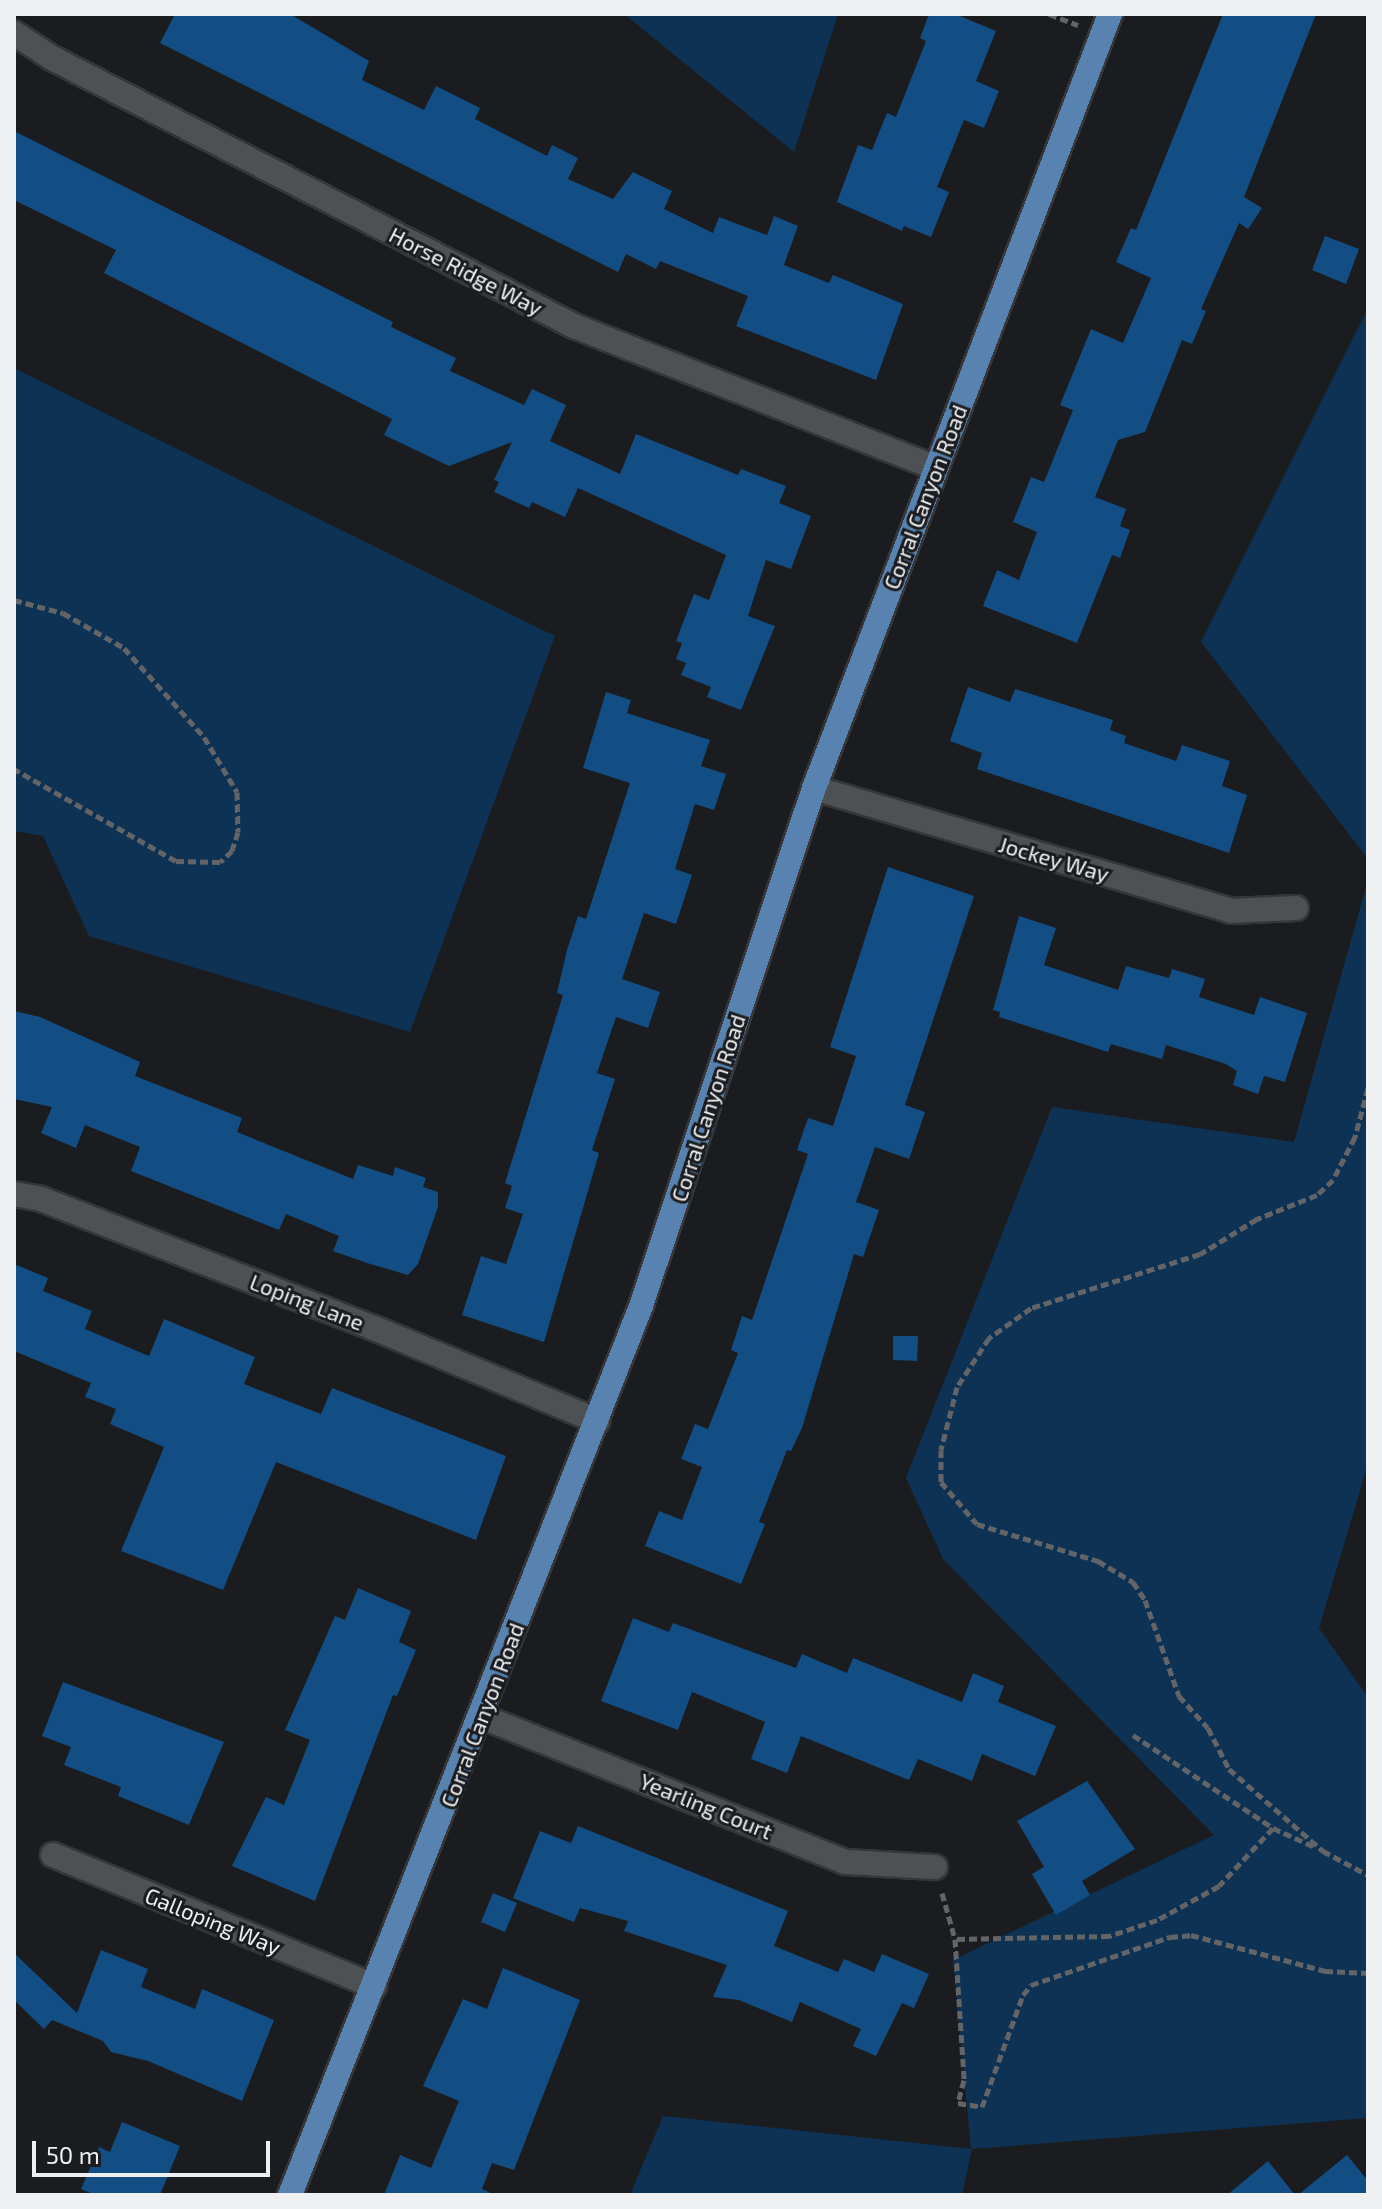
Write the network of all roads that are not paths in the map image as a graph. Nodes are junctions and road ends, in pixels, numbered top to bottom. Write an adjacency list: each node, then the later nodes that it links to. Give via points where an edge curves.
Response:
1 (1110, 14): 3 (main road, Corral Canyon Road)
2 (14, 33): 3 (street, Horse Ridge Way, via 52,58 574,326)
3 (936, 468): 4 (main road, Corral Canyon Road)
4 (814, 788): 5 (street, Jockey Way, via 1231,911); 7 (main road, Corral Canyon Road, via 641,1306)
5 (1296, 908)
6 (14, 1194): 7 (street, Loping Lane, via 41,1199 374,1328)
7 (597, 1421): 8 (main road, Corral Canyon Road)
8 (483, 1717): 10 (street, Yearling Court, via 845,1862); 11 (main road, Corral Canyon Road)
9 (53, 1855): 11 (street, Galloping Way)
10 (935, 1867)
11 (374, 1986): 12 (main road, Corral Canyon Road)
12 (290, 2195)

